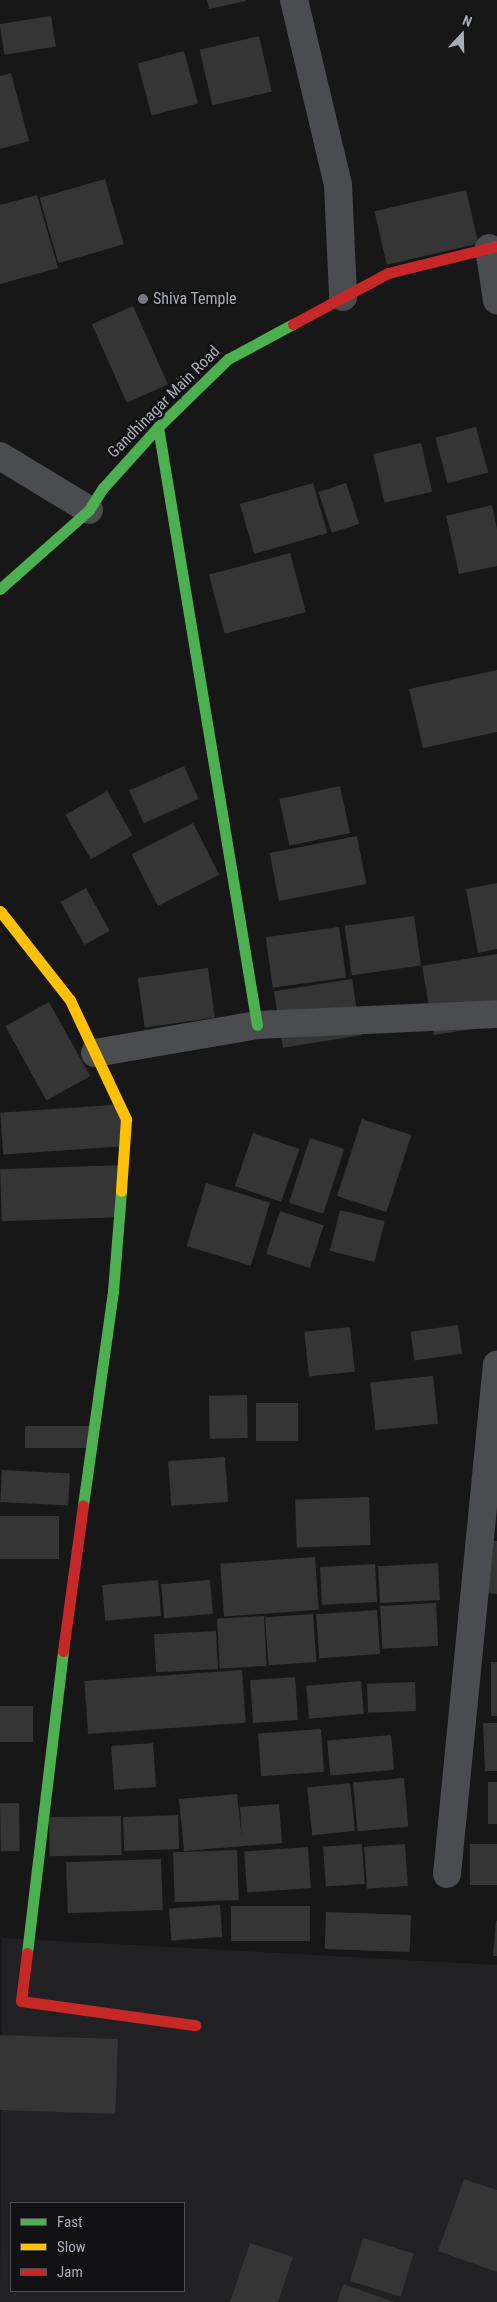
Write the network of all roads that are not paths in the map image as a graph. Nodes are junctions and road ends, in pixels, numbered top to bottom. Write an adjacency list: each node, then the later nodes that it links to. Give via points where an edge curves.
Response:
1 (294, 0): 3 (street, via 338,185)
2 (493, 247): 3 (street, Gandhinagar Main Road, via 388,273); 4 (street)
3 (343, 297): 5 (street, Gandhinagar Main Road, via 228,359)
4 (497, 300)
5 (158, 427): 7 (street, Gandhinagar Main Road, via 103,488); 11 (street)
6 (0, 456): 7 (street)
7 (88, 510): 8 (street, Gandhinagar Main Road)
8 (0, 589)
9 (0, 911): 12 (street, via 70,1000)
10 (497, 1014): 11 (street)
11 (257, 1025): 12 (street)
12 (94, 1053): 15 (street, via 126,1119 122,1176 113,1291 60,1672 21,2001)
13 (497, 1364): 14 (street)
14 (447, 1874)
15 (195, 2025)

